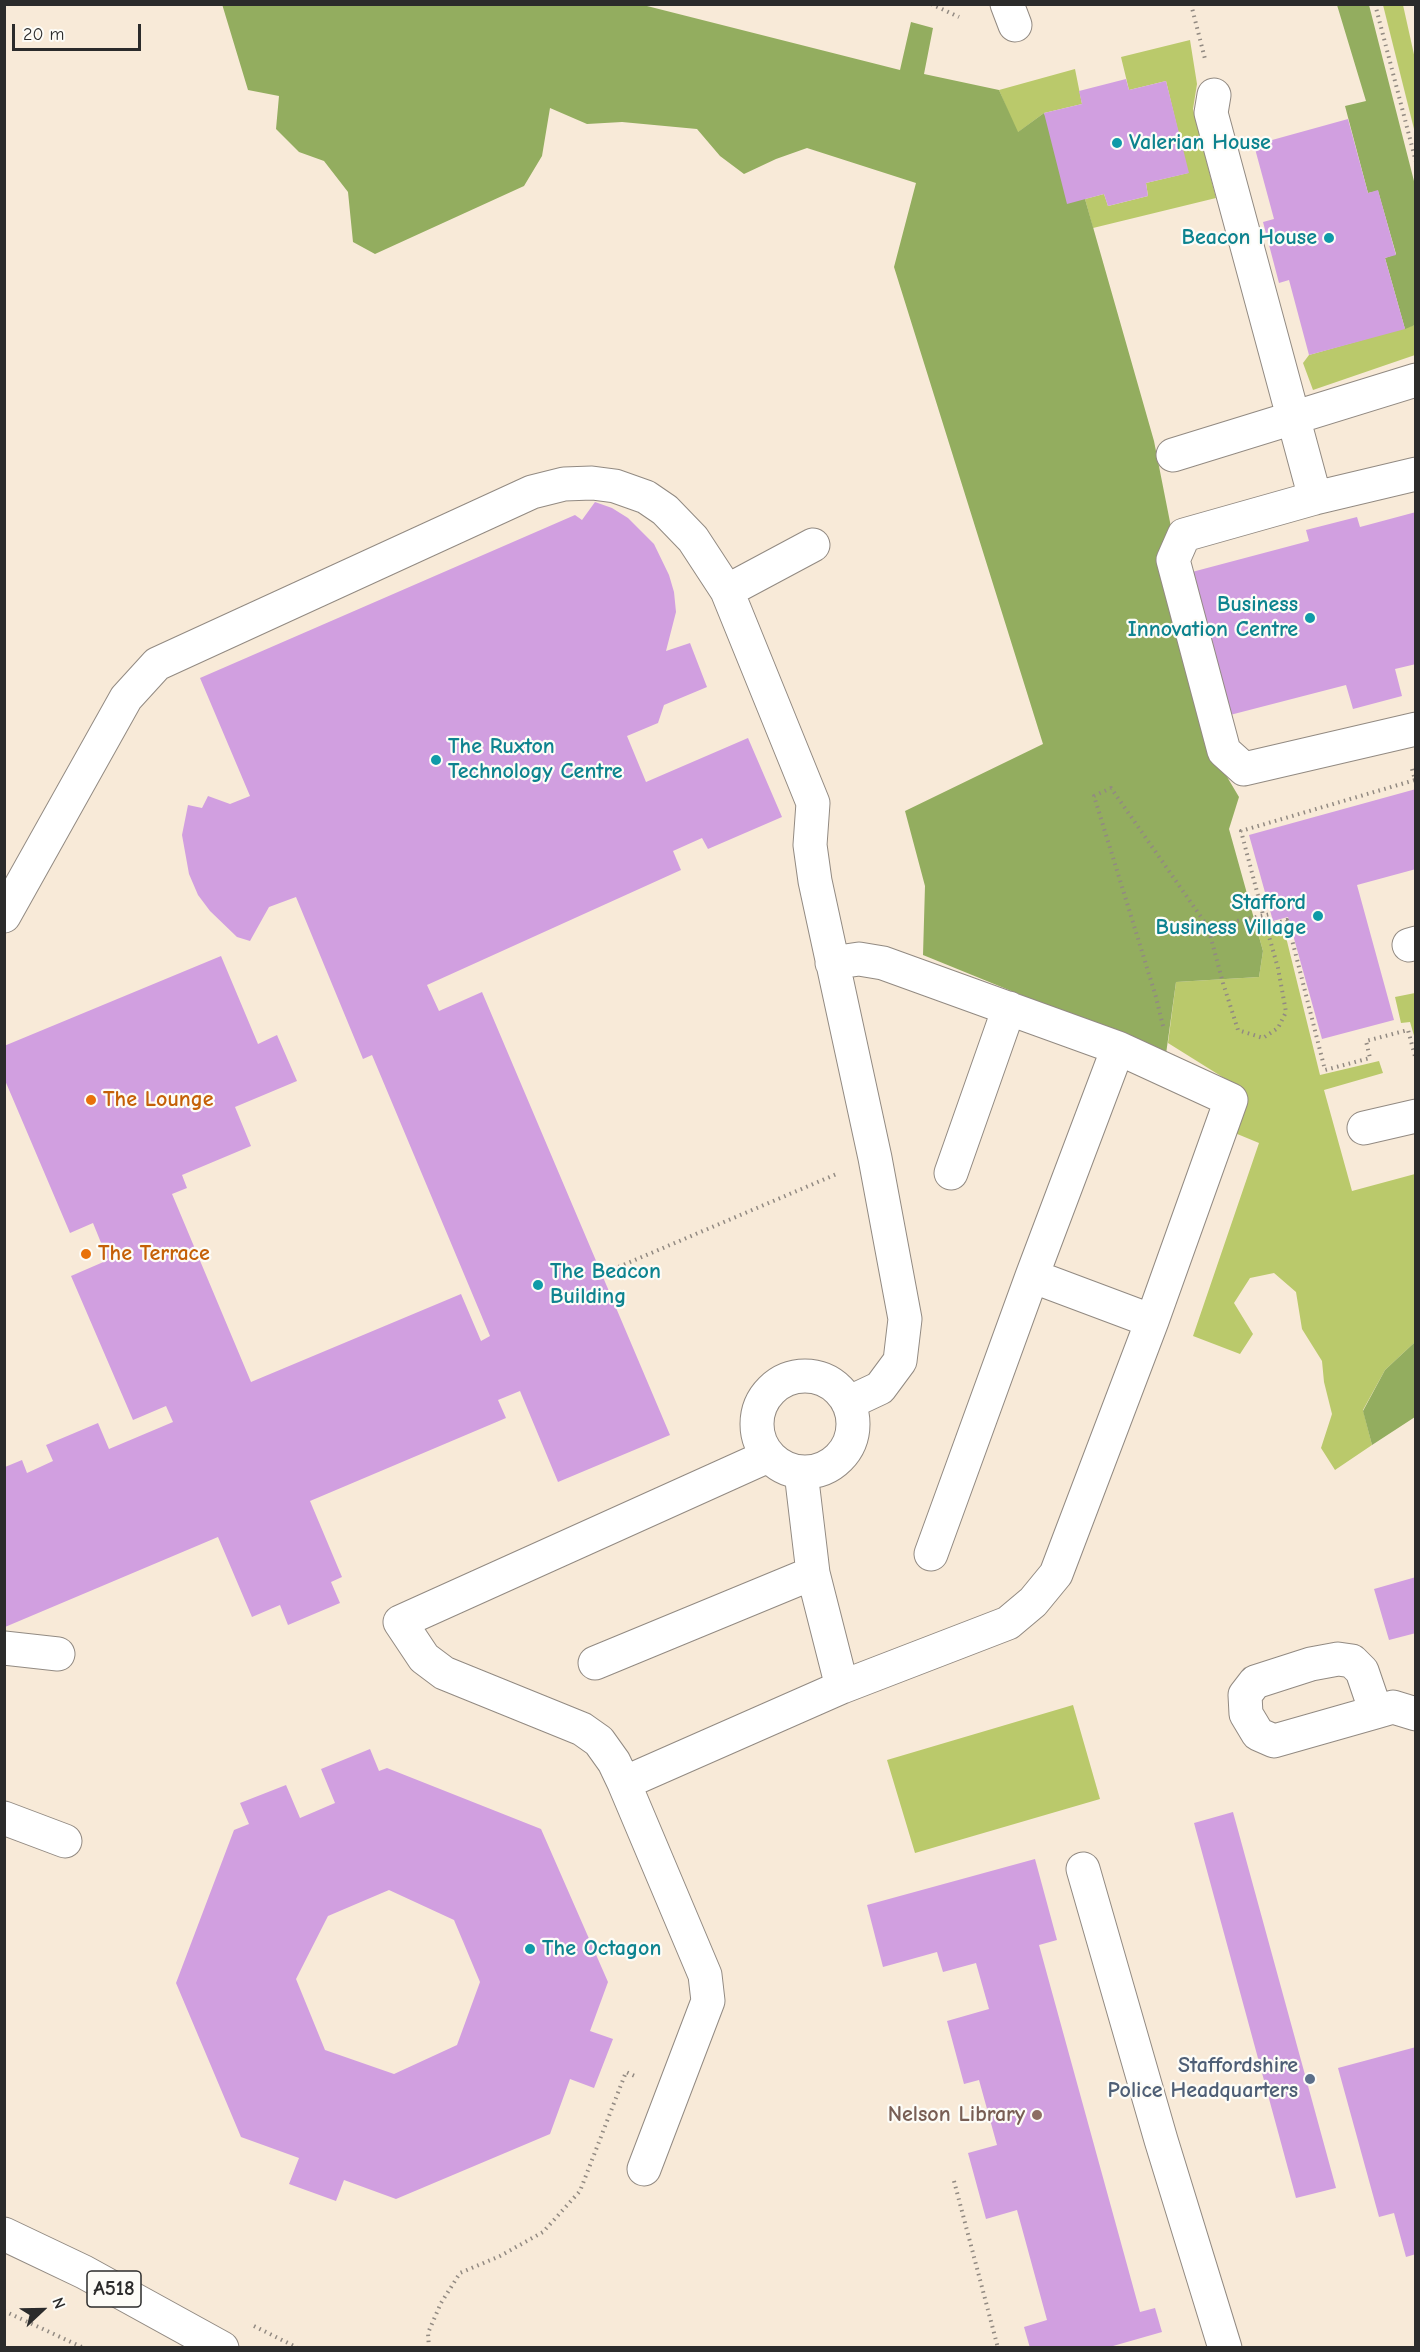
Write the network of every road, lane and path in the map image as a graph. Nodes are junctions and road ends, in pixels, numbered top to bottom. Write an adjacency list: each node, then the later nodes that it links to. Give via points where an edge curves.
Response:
1 (931, 4): 4 (path)
2 (1191, 4): 5 (path)
3 (1375, 4): 6 (path)
4 (959, 17)
5 (1214, 96): 8 (main road, via 1211,113)
6 (1416, 162)
7 (1416, 380): 8 (main road)
8 (1293, 419): 9 (main road); 11 (main road)
9 (1173, 455)
10 (1416, 474): 11 (main road)
11 (1315, 498): 14 (main road, via 1184,535 1173,560 1224,751 1244,769)
12 (813, 545): 13 (main road)
13 (728, 591): 16 (main road, via 693,538 646,497 592,483 564,484 532,492 157,664 126,698); 19 (main road, via 810,792 810,845)
14 (1409, 731): 17 (path, via 1414,780 1241,831)
15 (1270, 914): 18 (path, bridge)
16 (4, 916)
17 (1266, 926): 18 (path, via 1286,1012 1278,1028 1263,1038 1238,1030); 22 (path, via 1287,920 1325,1070 1370,1058 1366,1041 1408,1030)
18 (1208, 927): 23 (path, via 1111,788 1094,796 1164,1029)
19 (832, 963): 20 (main road, via 859,959 883,963); 26 (main road)
20 (1009, 1008): 21 (main road); 27 (main road)
21 (1118, 1048): 23 (main road); 29 (main road)
22 (1416, 1060)
23 (1151, 1063): 30 (main road, via 1231,1100)
24 (1416, 1116): 25 (main road)
25 (1364, 1128)
26 (875, 1158): 28 (path); 31 (main road, via 905,1319 900,1361 880,1388)
27 (951, 1173)
28 (602, 1274)
29 (1032, 1276): 30 (main road); 34 (main road)
30 (1152, 1321): 39 (main road, via 1056,1574 1033,1602 1008,1623)
31 (848, 1403): 32 (main road, via 825,1380 793,1378 778,1384 759,1410 757,1427); 33 (main road, via 852,1433 847,1448 824,1468)
32 (768, 1456): 33 (main road, via 780,1466); 42 (main road, via 400,1622 424,1658 444,1673 582,1729 599,1741)
33 (801, 1472): 35 (main road)
34 (931, 1554)
35 (813, 1573): 38 (main road); 39 (main road)
36 (4, 1648): 37 (main road)
37 (58, 1654)
38 (595, 1663)
39 (842, 1687): 42 (main road)
40 (1376, 1712): 41 (main road, via 1394,1707)
41 (1416, 1714)
42 (624, 1783): 46 (main road, via 705,1975 708,2001)
43 (4, 1818): 44 (main road)
44 (65, 1841)
45 (1083, 1869): 55 (main road)
46 (673, 2092): 47 (main road); 53 (path, via 626,2072 580,2192 543,2232 460,2273 428,2332)
47 (644, 2169)
48 (954, 2181): 54 (path)
49 (4, 2234): 52 (main road, A518, via 84,2272)
50 (4, 2311): 51 (path)
51 (84, 2348)
52 (222, 2348)
53 (429, 2348)
54 (998, 2348)
55 (1225, 2348)

